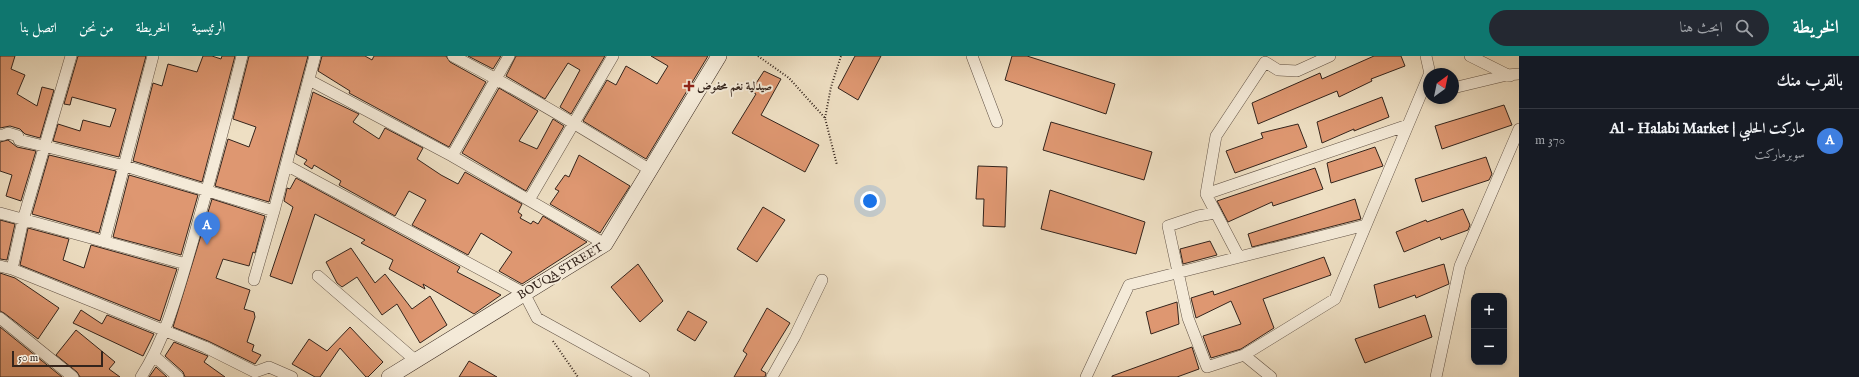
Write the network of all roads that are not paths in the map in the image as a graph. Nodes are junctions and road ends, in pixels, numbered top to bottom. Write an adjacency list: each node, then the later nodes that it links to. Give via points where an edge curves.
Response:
1 (71, 56): 26 (street)
2 (153, 56): 29 (street)
3 (242, 56): 31 (street)
4 (315, 56): 17 (street)
5 (453, 56): 16 (street)
6 (509, 56): 16 (street)
7 (613, 56): 22 (street)
8 (719, 56): 30 (street, BOUQA STREET)
9 (972, 56): 21 (street)
10 (1330, 56): 32 (street, via 1297,71 1278,70 1265,62 1216,136)
11 (1426, 56): 13 (street)
12 (1470, 56): 15 (street)
13 (1428, 68)
14 (1519, 74): 15 (street)
15 (1507, 75): 18 (street); 19 (street)
16 (496, 78): 22 (street); 27 (street)
17 (309, 80): 27 (street); 28 (street)
18 (1519, 80)
19 (1459, 87)
20 (1423, 98): 23 (street)
21 (997, 122)
22 (574, 123): 30 (street); 33 (street)
23 (1408, 125): 32 (street); 38 (street)
24 (1519, 129): 64 (street, via 1460,266)
25 (0, 135): 26 (street, via 8,133 18,136 19,140)
26 (45, 146): 29 (street); 37 (street)
27 (452, 156): 33 (street)
28 (286, 165): 34 (street); 49 (street)
29 (125, 166): 31 (street); 39 (street)
30 (650, 170): 40 (street, BOUQA STREET)
31 (207, 190): 34 (street); 42 (street)
32 (1206, 194): 36 (street)
33 (528, 200): 40 (street)
34 (274, 211): 47 (street)
35 (0, 213): 37 (street)
36 (1215, 213): 41 (street); 45 (street, via 1168,226)
37 (23, 220): 39 (street); 44 (street)
38 (1366, 224): 41 (street); 52 (street, via 1335,299)
39 (104, 242): 42 (street)
40 (605, 244): 49 (street, BOUQA STREET)
41 (1239, 257): 45 (street)
42 (186, 264): 51 (street)
43 (0, 266): 44 (street)
44 (12, 270): 51 (street)
45 (1178, 273): 52 (street, via 1188,318 1207,367); 62 (street, via 1129,285)
46 (318, 276): 54 (street)
47 (254, 280)
48 (822, 280): 61 (street, via 796,336)
49 (524, 293): 54 (street, BOUQA STREET); 60 (street, via 537,318)
50 (0, 318): 55 (street)
51 (164, 331): 53 (street); 58 (street, via 255,372 269,367)
52 (1244, 355): 63 (street)
53 (154, 356): 56 (street); 57 (street)
54 (416, 360): 59 (street, BOUQA STREET)
55 (73, 377)
56 (141, 377)
57 (178, 377)
58 (292, 377)
59 (389, 377)
60 (644, 377)
61 (772, 377)
62 (1086, 377)
63 (1271, 377)
64 (1436, 377)

